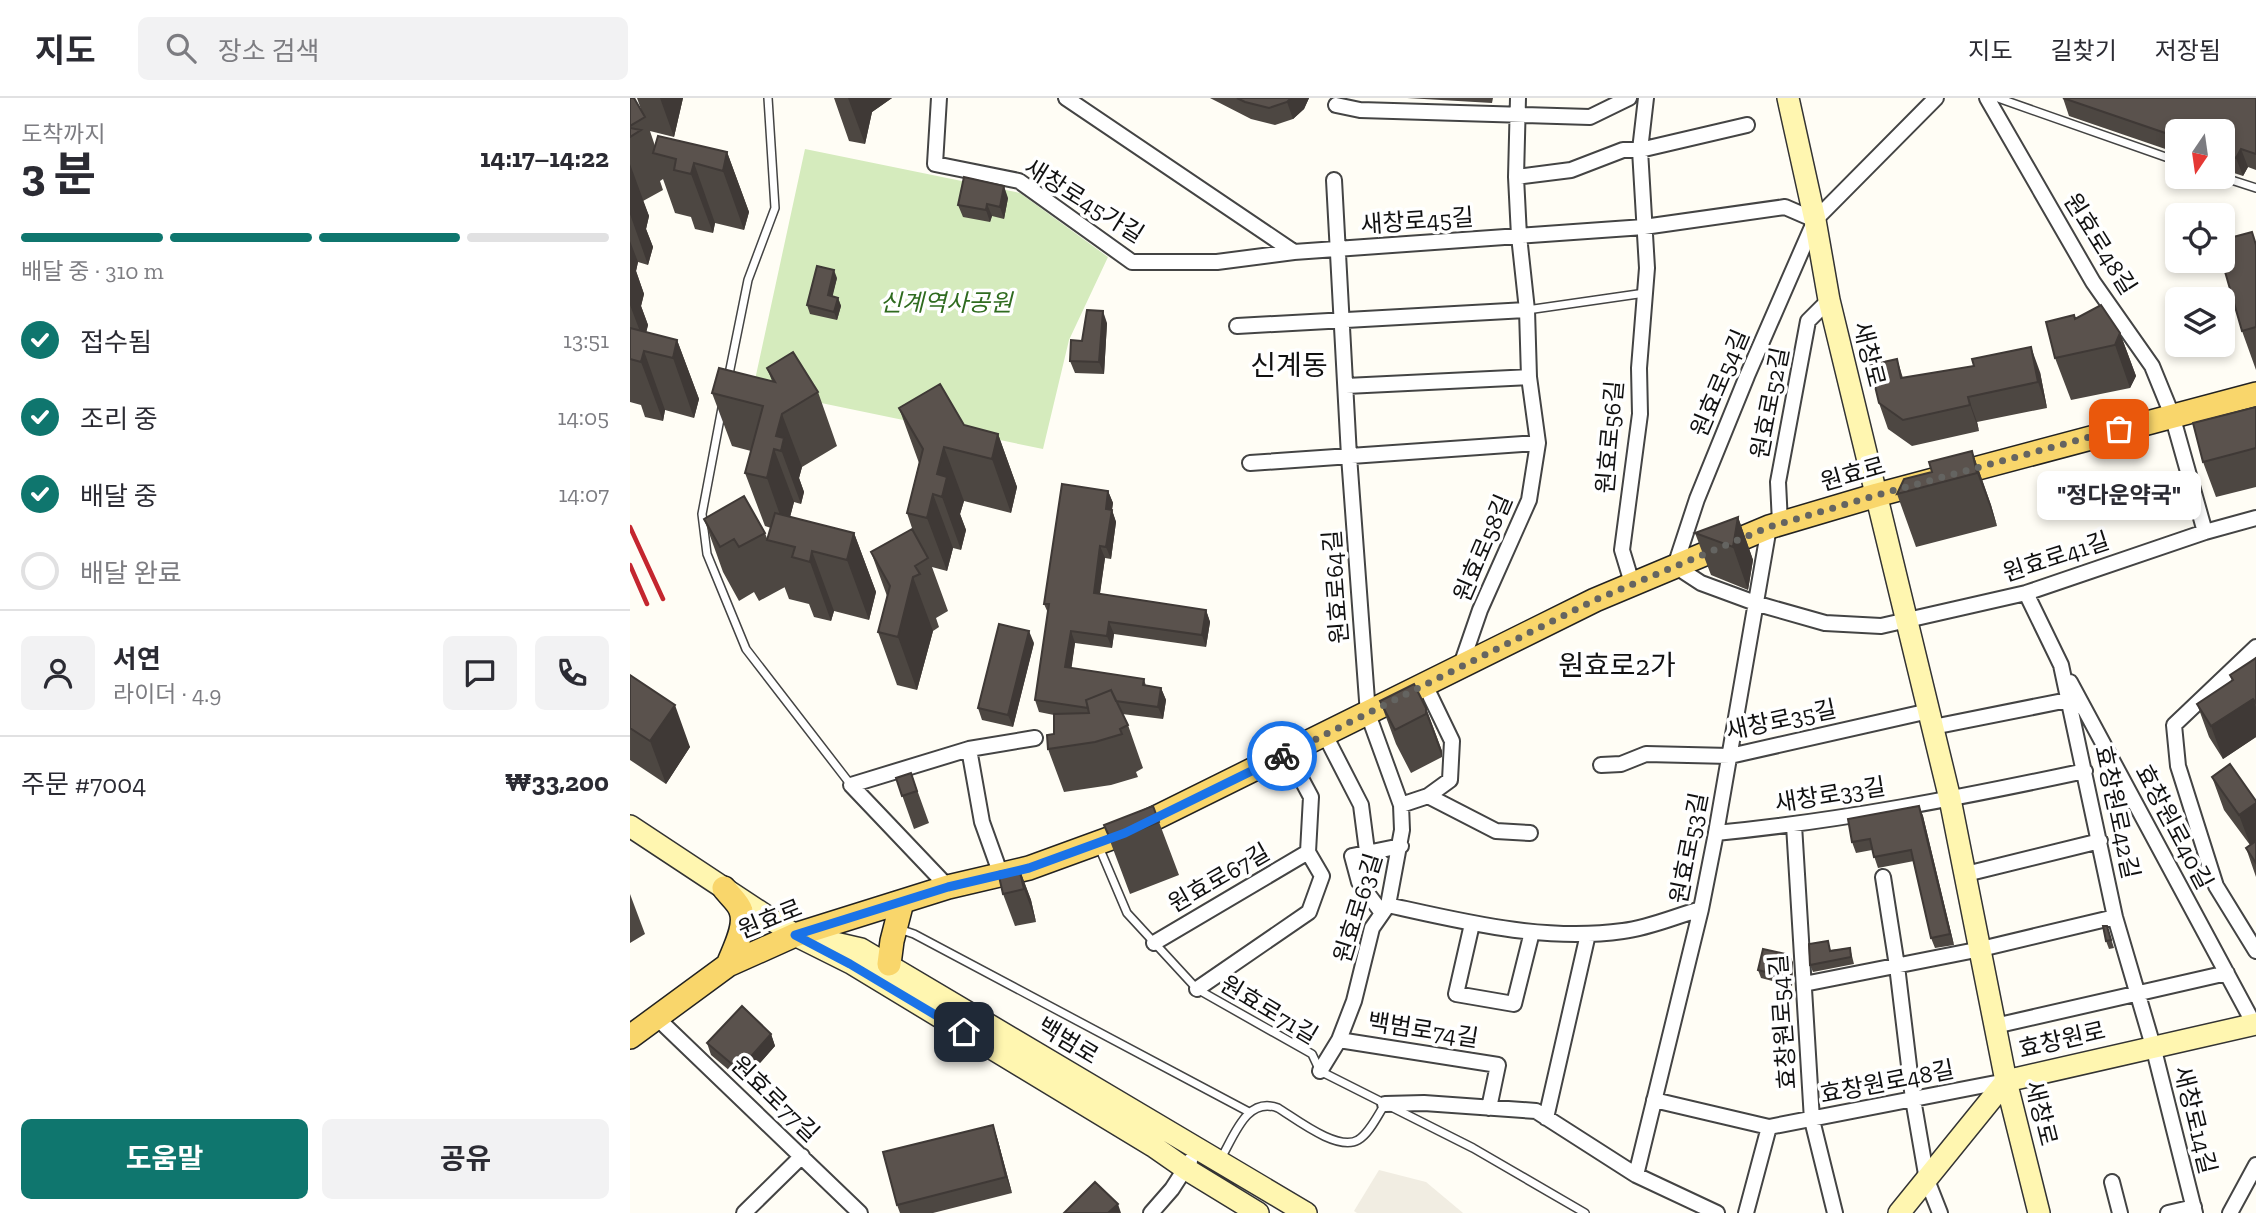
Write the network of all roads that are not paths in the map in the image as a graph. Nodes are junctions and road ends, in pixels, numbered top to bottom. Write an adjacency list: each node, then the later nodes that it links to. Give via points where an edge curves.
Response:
1 (768, 98): 31 (lane, via 775,208 748,280)
2 (939, 98): 24 (street, 새창로45가길, via 934,164 1019,181 1132,262 1217,262)
3 (1066, 98): 24 (street)
4 (1518, 98): 12 (street, 원효로58길)
5 (1629, 98): 12 (street, via 1590,117)
6 (1646, 98): 14 (street, 원효로56길)
7 (1788, 98): 20 (main road, 새창로)
8 (1936, 98): 20 (street)
9 (1987, 98): 35 (street, 원효로48길, via 2093,282 2152,366)
10 (1998, 98): 15 (lane)
11 (1336, 105): 12 (street, via 1360,110)
12 (1518, 116): 16 (street, 원효로58길)
13 (1747, 125): 14 (street)
14 (1640, 150): 16 (street, via 1623,150 1571,170); 21 (street, 원효로56길)
15 (2165, 157)
16 (1516, 177): 22 (street, 원효로58길)
17 (1334, 180): 23 (street, 원효로64길)
18 (2235, 181): 19 (lane)
19 (2256, 188)
20 (1815, 220): 21 (street, 새창로45길, via 1785,207); 26 (main road, 새창로); 43 (street, 원효로54길, via 1697,499)
21 (1644, 227): 22 (street, 새창로45길); 25 (street, 원효로56길)
22 (1519, 236): 23 (street, 새창로45길); 27 (street, 원효로58길)
23 (1338, 250): 24 (street, 새창로45길); 28 (street, 원효로64길)
24 (1294, 252)
25 (1645, 293): 27 (lane); 44 (street, 원효로56길, via 1640,414 1622,550)
26 (1829, 300): 39 (main road, 새창로); 41 (street, 원효로52길, via 1808,321 1778,482)
27 (1527, 310): 28 (street); 30 (street, 원효로58길)
28 (1341, 319): 29 (street); 32 (street, 원효로64길)
29 (1237, 326)
30 (1529, 377): 32 (street); 36 (street, 원효로58길)
31 (727, 382)
32 (1346, 386): 37 (street, 원효로64길)
33 (2256, 394): 35 (main road, 원효로)
34 (724, 395): 62 (lane, via 702,514 707,554 746,649)
35 (2172, 415): 39 (main road, 원효로); 42 (street)
36 (1538, 443): 37 (street); 50 (street, 원효로58길, via 1529,500 1480,610)
37 (1349, 456): 38 (street); 53 (street, 원효로64길)
38 (1250, 463)
39 (1877, 495): 41 (main road, 원효로); 47 (main road, 새창로)
40 (2256, 518): 42 (street, 원효로41길)
41 (1775, 525): 43 (main road, 원효로); 46 (street, 원효로53길)
42 (2205, 532): 45 (street, 원효로41길)
43 (1675, 566): 44 (main road, 원효로); 46 (street, via 1701,583)
44 (1632, 583): 50 (main road, 원효로)
45 (2026, 593): 47 (street, 원효로41길); 49 (street, 효창원로42길)
46 (1758, 604): 47 (street, via 1825,622 1881,626); 59 (street, 원효로53길)
47 (1907, 621): 54 (main road, 새창로)
48 (2256, 647): 91 (street, via 2174,725 2178,766 2216,886)
49 (2060, 665): 52 (street, 효창원로42길); 94 (street, 효창원로40길)
50 (1460, 668): 51 (main road, 원효로)
51 (1426, 685): 53 (main road, 원효로); 63 (street, via 1452,741 1450,780)
52 (2068, 700): 54 (street); 61 (street, 효창원로42길)
53 (1368, 714): 55 (main road, 원효로); 65 (street, 원효로63길)
54 (1931, 719): 59 (street, 새창로35길); 64 (main road, 새창로)
55 (1325, 735): 58 (main road, 원효로); 73 (street, via 1361,805)
56 (1035, 738): 57 (street)
57 (969, 749): 62 (street); 76 (street, via 982,822)
58 (1288, 754): 71 (main road, 원효로); 74 (street, 원효로67길, via 1311,797)
59 (1730, 756): 60 (street, 새창로35길, via 1646,754 1620,764); 69 (street, 원효로53길)
60 (1601, 765)
61 (2085, 771): 64 (street); 70 (street, 효창원로42길)
62 (851, 785): 78 (street)
63 (1428, 796): 65 (street); 68 (street, via 1496,831)
64 (1950, 799): 67 (street, 새창로33길); 75 (main road, 새창로)
65 (1401, 805): 72 (street, 원효로63길)
66 (630, 825): 79 (main road, 백범로)
67 (1794, 825): 69 (street, 새창로33길); 96 (street, 효창원로54길)
68 (1530, 833)
69 (1716, 833): 82 (street, 원효로53길)
70 (2100, 841): 75 (street); 83 (street, 효창원로42길)
71 (1097, 843): 76 (main road, 원효로); 89 (lane, 원효로71길, via 1128,913)
72 (1401, 846): 73 (street); 81 (street, 원효로63길)
73 (1367, 851): 81 (street, via 1352,856 1359,882)
74 (1308, 852): 89 (street, 원효로67길); 97 (street, 원효로67길, via 1322,876 1309,912)
75 (1966, 874): 90 (main road, 새창로)
76 (1001, 875): 78 (main road, 원효로)
77 (1883, 877): 93 (street)
78 (948, 887): 80 (main road, 원효로)
79 (724, 888): 88 (main road, 백범로); 92 (main road, via 741,910 742,919)
80 (902, 902): 85 (main road); 88 (main road, 원효로)
81 (1385, 909): 84 (street); 103 (street, 원효로63길, via 1372,928)
82 (1701, 909): 87 (street, via 1625,931); 108 (street, 원효로53길)
83 (2115, 917): 90 (street); 98 (street, 효창원로42길)
84 (1472, 924): 86 (street); 86 (street, via 1456,994 1514,1004)
85 (895, 928): 95 (main road); 111 (lane)
86 (1532, 932): 87 (street)
87 (1588, 934): 112 (street)
88 (795, 935): 92 (main road, 원효로); 95 (main road, 백범로, via 850,964)
89 (1154, 943): 97 (lane, 원효로71길)
90 (1981, 949): 93 (street); 101 (main road, 새창로)
91 (2256, 951)
92 (728, 965): 99 (main road, 원효로)
93 (1898, 965): 96 (street); 107 (street)
94 (2227, 973): 98 (street); 100 (street, 효창원로40길)
95 (895, 975): 115 (main road, 백범로); 119 (main road, 백범로)
96 (1804, 984): 113 (street, 효창원로54길)
97 (1197, 989): 105 (lane, 원효로71길, via 1312,1054)
98 (2138, 994): 101 (street); 104 (street, 효창원로42길)
99 (657, 1018): 102 (main road, 원효로); 116 (street, 원효로77길)
100 (2255, 1024): 104 (main road, 효창원로)
101 (1996, 1026): 106 (main road, 새창로)
102 (630, 1037)
103 (1339, 1040): 105 (street, 원효로63길); 110 (street, 백범로74길, via 1498,1065)
104 (2152, 1045): 106 (main road, 효창원로); 124 (street, 새창로14길)
105 (1320, 1072): 109 (lane, 원효로71길)
106 (2006, 1081): 107 (street, 효창원로48길); 122 (main road, 효창원로); 125 (main road, 새창로)
107 (1913, 1099): 113 (street, 효창원로48길); 122 (street)
108 (1654, 1100): 114 (street, 효창원로48길); 120 (street, 원효로53길)
109 (1385, 1104): 110 (street); 111 (lane, via 1362,1138 1349,1143 1332,1140 1271,1106); 131 (lane, 원효로71길)
110 (1489, 1108): 112 (street, via 1536,1111)
111 (1249, 1112): 117 (lane)
112 (1546, 1118): 120 (street)
113 (1812, 1120): 114 (street, 효창원로48길); 134 (street, 효창원로54길)
114 (1769, 1127): 133 (street)
115 (1189, 1143): 117 (main road, 백범로); 119 (street)
116 (802, 1156): 126 (street); 127 (street, 원효로77길)
117 (1220, 1160): 121 (main road, 백범로)
118 (2256, 1165): 139 (street)
119 (1186, 1170): 121 (main road, via 1218,1167); 128 (street); 129 (main road, 백범로)
120 (1636, 1175): 132 (street)
121 (1244, 1176): 130 (main road, 백범로)
122 (1927, 1180): 135 (main road, 효창원로); 136 (street)
123 (2112, 1182): 137 (street)
124 (2194, 1210): 138 (street, 새창로14길)
125 (2036, 1211)
126 (744, 1213)
127 (860, 1213)
128 (1152, 1213)
129 (1258, 1213)
130 (1306, 1213)
131 (1585, 1213)
132 (1717, 1213)
133 (1746, 1213)
134 (1835, 1213)
135 (1899, 1213)
136 (1940, 1213)
137 (2120, 1213)
138 (2168, 1213)
139 (2230, 1213)

